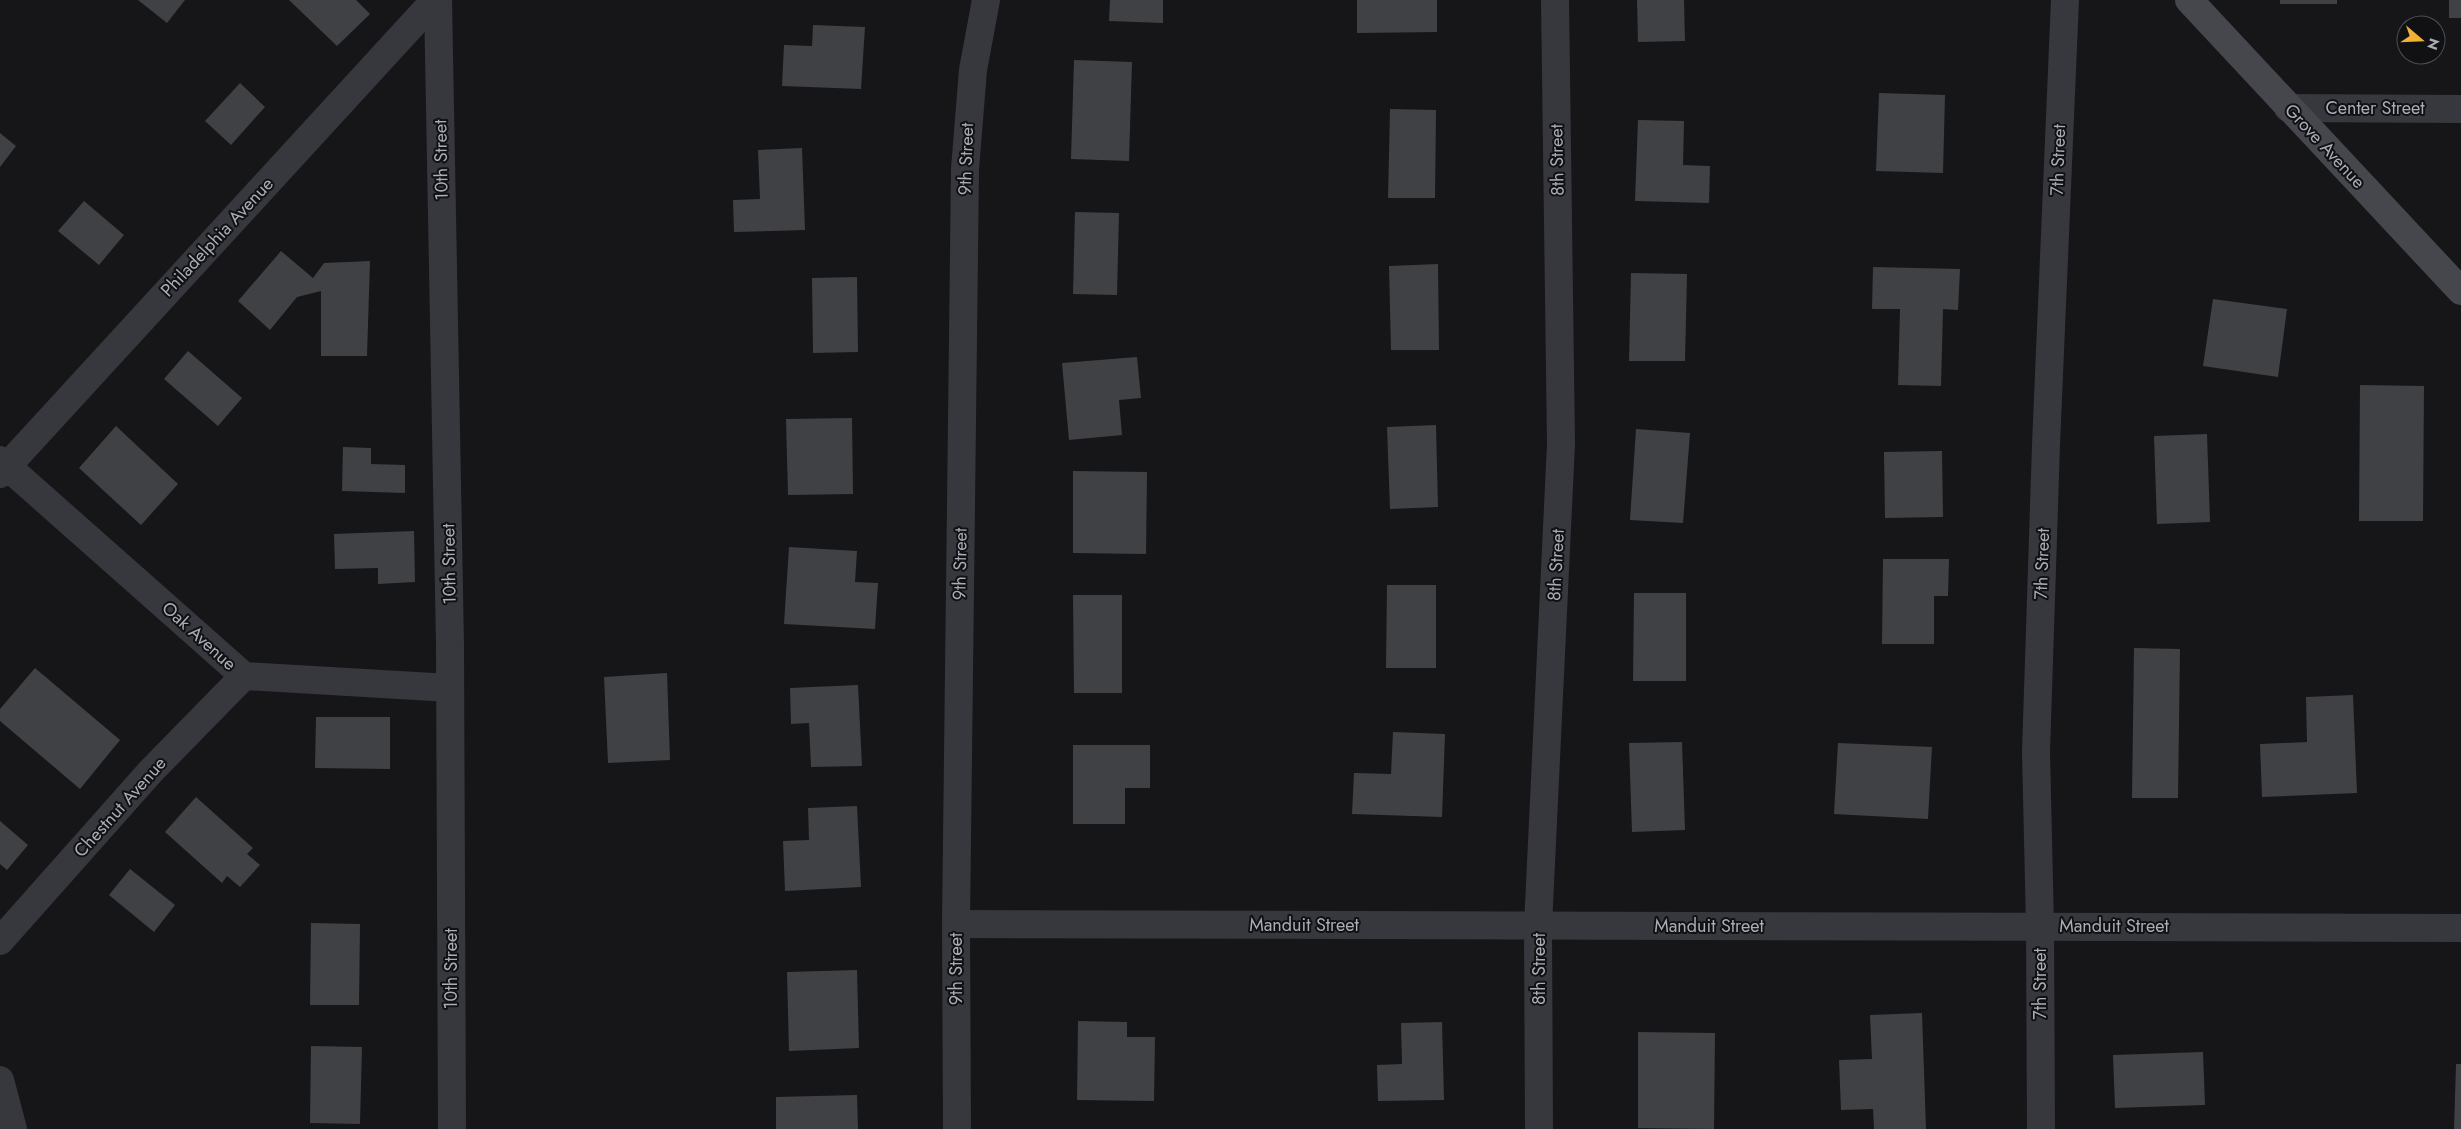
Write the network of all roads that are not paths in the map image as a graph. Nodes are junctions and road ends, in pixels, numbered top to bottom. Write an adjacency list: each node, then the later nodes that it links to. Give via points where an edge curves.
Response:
1 (437, 0): 9 (street, Philadelphia Avenue); 11 (street, 10th Street)
2 (986, 0): 12 (street, 9th Street, via 973,70 964,169)
3 (1555, 0): 13 (street, 8th Street, via 1561,444)
4 (2065, 0): 14 (street, 7th Street, via 2036,742)
5 (2189, 0): 6 (street, Grove Avenue)
6 (2288, 108): 7 (street, Center Street); 8 (street, Grove Avenue)
7 (2461, 109)
8 (2461, 291)
9 (2, 466): 10 (street, Oak Avenue)
10 (244, 676): 11 (street, Oak Avenue); 16 (street, Chestnut Avenue, via 151,772)
11 (450, 688): 19 (street, 10th Street)
12 (956, 924): 13 (street, Manduit Street); 20 (street, 9th Street)
13 (1538, 926): 14 (street, Manduit Street); 21 (street, 8th Street)
14 (2040, 926): 15 (street, Manduit Street); 22 (street, 7th Street)
15 (2461, 928)
16 (0, 941)
17 (0, 1080): 18 (street)
18 (13, 1129)
19 (452, 1129)
20 (957, 1129)
21 (1539, 1129)
22 (2041, 1129)

